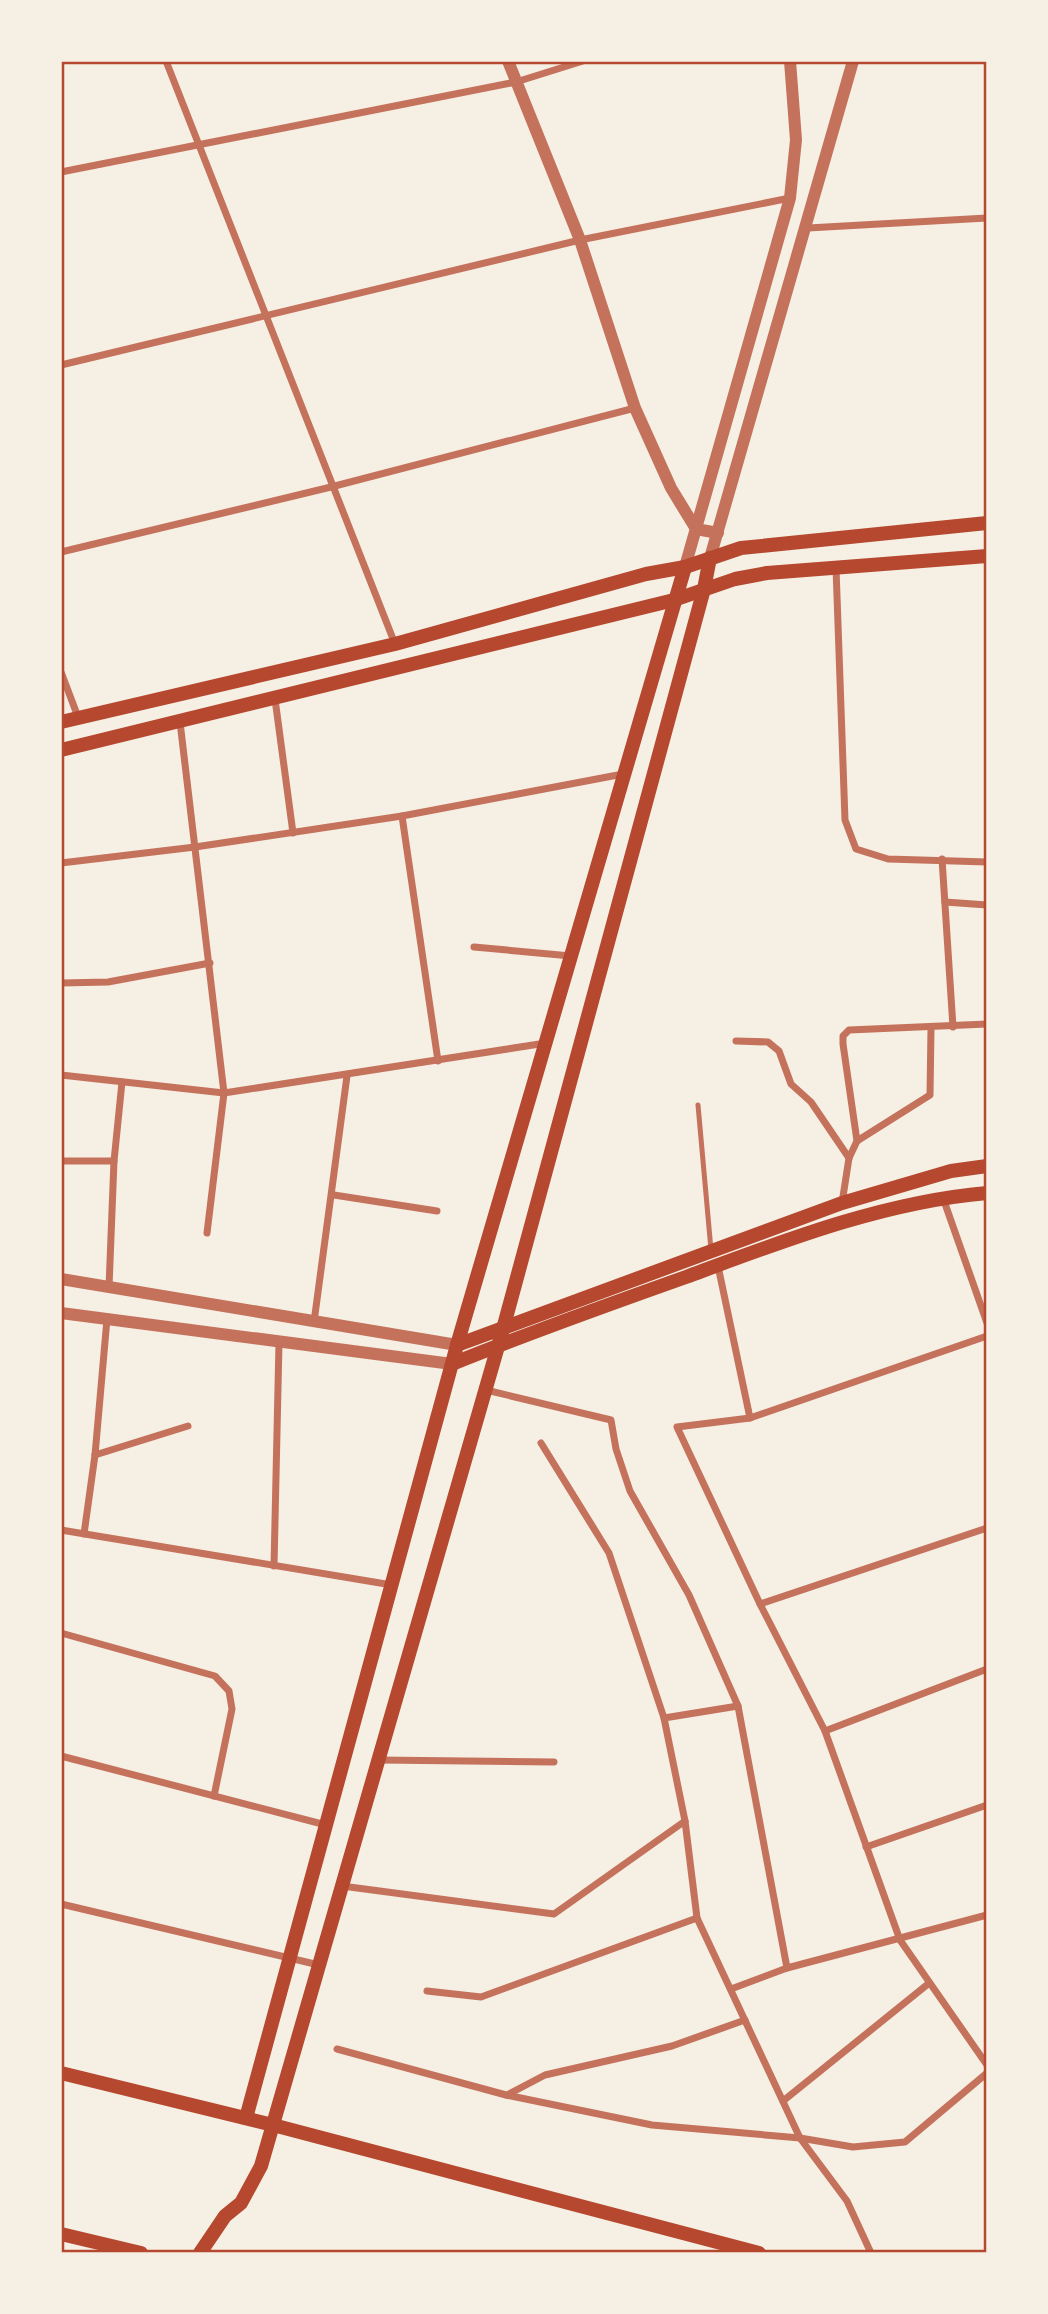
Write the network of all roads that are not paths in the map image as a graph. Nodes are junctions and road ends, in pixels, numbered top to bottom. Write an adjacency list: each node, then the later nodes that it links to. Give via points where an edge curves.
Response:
1 (166, 61): 7 (street)
2 (508, 61): 6 (street)
3 (583, 61): 6 (street)
4 (790, 61): 9 (street, via 796,140)
5 (853, 61): 11 (street)
6 (516, 82): 7 (street); 12 (street)
7 (198, 143): 8 (street); 13 (street)
8 (61, 172)
9 (790, 198): 12 (street); 18 (street)
10 (987, 218): 11 (street)
11 (807, 228): 19 (street)
12 (580, 240): 13 (street); 15 (street)
13 (265, 317): 14 (street); 16 (street)
14 (61, 365)
15 (635, 408): 16 (street); 18 (street, via 671,488)
16 (331, 487): 20 (street); 27 (street)
17 (987, 523): 22 (main road, via 786,542)
18 (696, 529): 19 (street); 23 (street)
19 (718, 534): 22 (street)
20 (61, 552)
21 (987, 556): 24 (main road)
22 (710, 558): 23 (main road); 25 (main road)
23 (685, 567): 26 (main road); 27 (main road)
24 (836, 568): 25 (main road, via 767,573); 38 (street, via 848,830 856,849 888,859)
25 (704, 589): 26 (main road); 77 (main road)
26 (674, 600): 29 (main road); 34 (main road)
27 (396, 645): 30 (main road)
28 (61, 672): 30 (street)
29 (275, 699): 32 (main road); 36 (street)
30 (78, 718): 31 (main road)
31 (61, 722)
32 (180, 722): 33 (main road); 37 (street)
33 (61, 750)
34 (623, 774): 35 (street); 44 (main road)
35 (402, 816): 36 (street); 52 (street)
36 (293, 833): 37 (street)
37 (195, 847): 40 (street); 45 (street)
38 (942, 859): 39 (street); 41 (street)
39 (987, 862)
40 (61, 863)
41 (945, 902): 42 (street); 48 (street)
42 (987, 905)
43 (474, 947): 44 (street)
44 (572, 956): 51 (main road)
45 (210, 963): 46 (street, via 108,982); 56 (street)
46 (61, 983)
47 (987, 1024): 48 (street)
48 (953, 1027): 49 (street)
49 (930, 1029): 58 (street, via 930,1094); 58 (street, via 849,1030 843,1036)
50 (736, 1041): 59 (street, via 768,1042 779,1051 791,1084 811,1102)
51 (547, 1043): 52 (street); 80 (main road)
52 (438, 1061): 54 (street)
53 (61, 1075): 55 (street)
54 (347, 1076): 56 (street); 64 (street)
55 (122, 1082): 56 (street); 61 (street)
56 (224, 1093): 68 (street)
57 (698, 1105): 69 (lane)
58 (857, 1141): 59 (street)
59 (849, 1158): 66 (street)
60 (61, 1161): 61 (street)
61 (114, 1161): 72 (street)
62 (987, 1166): 66 (main road, via 950,1171)
63 (987, 1193): 65 (main road)
64 (334, 1195): 67 (street); 75 (street)
65 (943, 1197): 70 (main road, via 883,1210); 76 (street)
66 (842, 1203): 69 (main road)
67 (437, 1211)
68 (207, 1234)
69 (711, 1250): 77 (main road)
70 (718, 1265): 81 (main road); 84 (street)
71 (61, 1279): 72 (street)
72 (108, 1287): 75 (street)
73 (61, 1313): 74 (street)
74 (107, 1319): 79 (street); 87 (street)
75 (314, 1322): 80 (street)
76 (987, 1323)
77 (503, 1329): 80 (main road); 81 (main road)
78 (987, 1336): 84 (street)
79 (279, 1343): 82 (street); 91 (street)
80 (457, 1345): 82 (main road)
81 (498, 1346): 82 (main road); 83 (main road)
82 (452, 1364): 92 (main road)
83 (484, 1390): 96 (street, via 611,1420 630,1491 689,1595); 100 (main road)
84 (750, 1418): 93 (street, via 677,1427)
85 (188, 1426): 87 (street)
86 (541, 1443): 97 (street, via 609,1553)
87 (95, 1455): 90 (street)
88 (987, 1528): 93 (street)
89 (61, 1530): 90 (street)
90 (84, 1534): 91 (street)
91 (274, 1566): 92 (street)
92 (393, 1586): 105 (main road)
93 (760, 1604): 98 (street)
94 (61, 1633): 102 (street, via 215,1676 229,1691 232,1709)
95 (987, 1669): 98 (street)
96 (738, 1706): 97 (street); 114 (street)
97 (664, 1718): 104 (street)
98 (825, 1731): 106 (street)
99 (61, 1756): 102 (street)
100 (378, 1760): 101 (street); 107 (main road)
101 (554, 1762)
102 (214, 1796): 105 (street)
103 (987, 1805): 106 (street)
104 (685, 1821): 107 (street, via 554,1914); 110 (street)
105 (326, 1825): 112 (main road)
106 (866, 1847): 111 (street)
107 (342, 1886): 113 (main road)
108 (61, 1904): 112 (street)
109 (987, 1915): 111 (street)
110 (697, 1918): 116 (street); 117 (street, via 481,1997)
111 (900, 1940): 114 (street); 115 (street)
112 (290, 1959): 113 (street); 125 (main road)
113 (319, 1965): 126 (main road)
114 (787, 1968): 116 (street)
115 (929, 1984): 120 (street); 124 (street)
116 (731, 1989): 118 (street)
117 (427, 1991)
118 (745, 2020): 123 (street, via 672,2046 545,2075); 124 (street)
119 (337, 2049): 123 (street)
120 (987, 2065)
121 (61, 2073): 125 (main road)
122 (987, 2073): 127 (street, via 905,2142 853,2147)
123 (506, 2095): 127 (street, via 652,2125)
124 (783, 2101): 127 (street)
125 (246, 2118): 126 (main road)
126 (273, 2124): 130 (main road, via 261,2166 241,2203 225,2216); 131 (main road)
127 (800, 2138): 132 (street, via 847,2202)
128 (61, 2234): 129 (main road)
129 (141, 2253)
130 (200, 2253)
131 (759, 2253)
132 (871, 2253)

